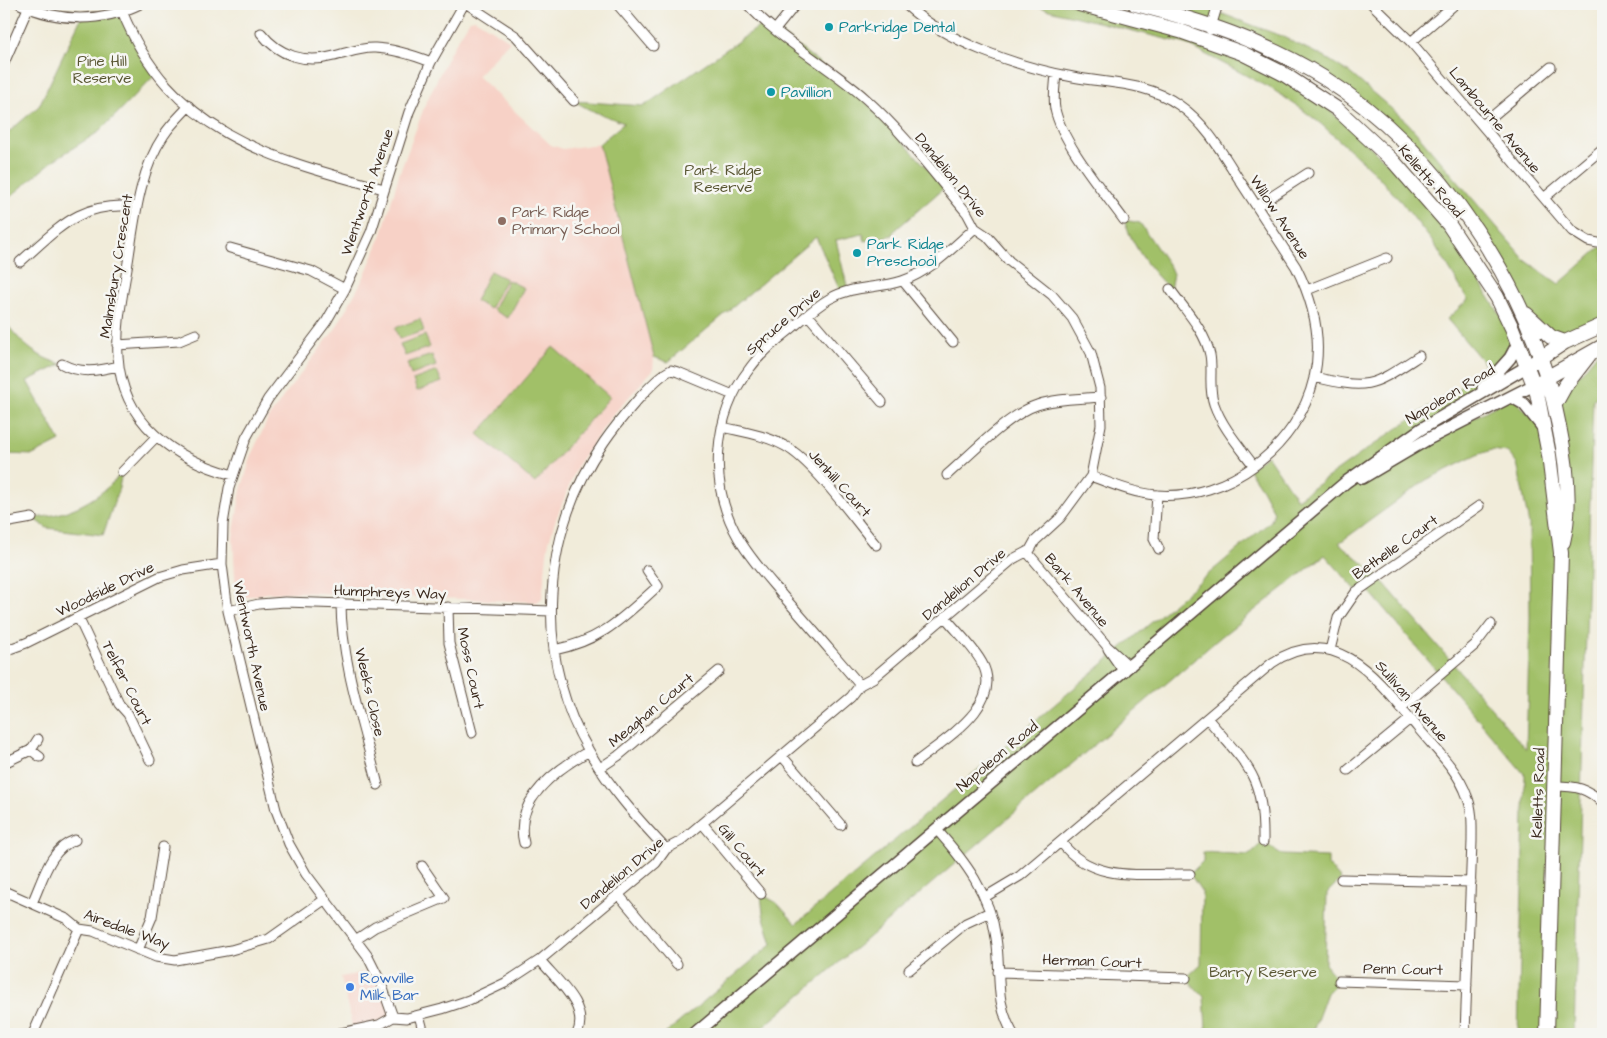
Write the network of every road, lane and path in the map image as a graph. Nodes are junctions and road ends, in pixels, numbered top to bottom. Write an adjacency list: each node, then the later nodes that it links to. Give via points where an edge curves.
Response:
1 (140, 4): 13 (street)
2 (465, 4): 20 (street, Wentworth Avenue); 24 (street, via 516,36)
3 (617, 4): 19 (street)
4 (747, 4): 15 (street, Dandelion Drive)
5 (796, 4): 15 (street)
6 (905, 4): 23 (street, Willow Avenue, via 936,28 962,42)
7 (1079, 4): 17 (main road, Kelletts Road)
8 (1134, 4): 14 (main road, Kelletts Road)
9 (1218, 4): 14 (street)
10 (1372, 4): 18 (street, Lambourne Avenue)
11 (1455, 4): 18 (street)
12 (24, 6): 13 (street, via 57,16 81,18); 21 (street)
13 (122, 12): 25 (street, via 148,64)
14 (1211, 24): 17 (street); 43 (main road, Kelletts Road, via 1298,62 1344,92 1381,122 1423,164 1478,233)
15 (775, 30): 34 (street, Dandelion Drive, via 879,111 967,214)
16 (262, 34): 20 (street, via 277,50 305,58 325,58 375,48 402,52)
17 (1207, 39): 49 (main road, Kelletts Road, via 1242,52 1298,82 1337,109 1372,140 1426,197 1464,244 1497,297)
18 (1411, 42): 26 (street, Lambourne Avenue)
19 (653, 46)
20 (431, 62): 29 (street, Wentworth Avenue, via 409,112)
21 (4, 63)
22 (1551, 67): 26 (street)
23 (1056, 74): 31 (street, Willow Avenue, via 1131,84 1157,92 1178,104 1207,131); 33 (street, via 1054,96 1060,125)
24 (574, 101)
25 (189, 106): 29 (street, via 225,133 255,149); 32 (street, Malmsbury Crescent, via 165,134 152,157)
26 (1482, 125): 30 (street, Lambourne Avenue)
27 (1601, 150): 30 (street)
28 (1308, 173): 31 (street)
29 (384, 189): 40 (street, Wentworth Avenue)
30 (1544, 198): 35 (street, Lambourne Avenue, via 1579,236)
31 (1256, 206): 42 (street, Willow Avenue, via 1296,267)
32 (137, 207): 38 (street, via 110,205 85,212 63,225); 50 (street, Malmsbury Crescent)
33 (1124, 220)
34 (975, 228): 39 (street, Spruce Drive, via 928,268); 62 (street, Dandelion Drive, via 987,236 1009,261 1052,294 1072,318 1084,336 1096,365)
35 (1603, 244)
36 (230, 248): 40 (street, via 311,271)
37 (1387, 258): 42 (street)
38 (20, 262)
39 (903, 281): 44 (street, Spruce Drive, via 846,291); 47 (street)
40 (346, 288): 71 (street, Wentworth Avenue, via 326,322 259,413)
41 (1170, 289): 69 (street, via 1207,347 1211,394 1217,412)
42 (1307, 290): 58 (street, Willow Avenue, via 1316,332)
43 (1523, 311): 48 (main road, via 1552,337); 53 (main road, Kelletts Road)
44 (808, 315): 60 (street, Spruce Drive, via 756,361); 64 (street)
45 (1603, 325): 48 (main road, Napoleon Road)
46 (196, 334): 50 (street, via 179,341)
47 (953, 342)
48 (1565, 342): 53 (main road, Napoleon Road)
49 (1518, 344): 56 (main road, Kelletts Road); 61 (main road, via 1510,358)
50 (117, 345): 55 (street, Malmsbury Crescent)
51 (1598, 348): 57 (main road, Napoleon Road); 65 (main road, via 1565,386)
52 (1419, 356): 58 (street, via 1368,385)
53 (1542, 357): 56 (main road, Napoleon Road); 57 (main road, Kelletts Road)
54 (62, 364): 55 (street, via 83,371)
55 (118, 366): 68 (street, Malmsbury Crescent, via 133,406)
56 (1528, 366): 59 (main road, Kelletts Road); 61 (main road, Napoleon Road)
57 (1548, 376): 59 (main road, Napoleon Road); 65 (main road, Kelletts Road)
58 (1314, 378): 69 (street, Willow Avenue, via 1286,436)
59 (1534, 385): 63 (main road, Napoleon Road); 67 (main road, Kelletts Road)
60 (733, 395): 66 (street, Spruce Drive); 88 (street, via 670,366 616,426 581,480 564,522 556,556)
61 (1477, 395): 75 (main road, Napoleon Road, via 1375,460)
62 (1101, 397): 72 (street, via 1052,401 1031,407); 73 (street, Dandelion Drive, via 1101,425)
63 (1512, 397): 67 (main road, via 1524,404); 75 (main road, Napoleon Road, via 1428,439)
64 (882, 402)
65 (1555, 404): 82 (main road, Kelletts Road, via 1563,443 1568,512)
66 (722, 427): 79 (street, Jenhill Court, via 766,437 790,449 807,464); 97 (street, Spruce Drive, via 718,458 720,488 738,537 758,566)
67 (1546, 432): 82 (main road, Kelletts Road)
68 (156, 437): 70 (street); 71 (street, Malmsbury Crescent, via 184,458)
69 (1254, 466): 74 (street, Willow Avenue, via 1226,483 1202,491)
70 (122, 472)
71 (233, 475): 83 (street, Wentworth Avenue, via 223,524)
72 (946, 475)
73 (1091, 476): 74 (street, Willow Avenue, via 1122,488); 81 (street, Dandelion Drive, via 1067,509)
74 (1157, 495): 80 (street, via 1154,539)
75 (1322, 504): 95 (main road, Napoleon Road)
76 (1479, 506): 93 (street, Bethelle Court, via 1356,592 1338,618)
77 (32, 518): 78 (street)
78 (4, 522)
79 (876, 545)
80 (1159, 549)
81 (1027, 552): 90 (street, Dandelion Drive, via 1013,558); 95 (street, Bark Avenue)
82 (1561, 553): 113 (main road, Kelletts Road)
83 (222, 564): 87 (street, Wentworth Avenue); 89 (street, Woodside Drive, via 166,575)
84 (647, 570): 92 (street, via 658,586 599,636)
85 (341, 603): 86 (street, Humphreys Way); 87 (street, Humphreys Way, via 273,602); 112 (street, Weeks Close, via 345,650)
86 (448, 608): 88 (street, Humphreys Way); 101 (street, Moss Court, via 449,642)
87 (228, 610): 132 (street, Wentworth Avenue, via 276,810 297,859)
88 (551, 611): 92 (street)
89 (78, 617): 94 (street, Woodside Drive); 107 (street, Telfer Court)
90 (945, 617): 97 (street, Dandelion Drive, via 873,678); 109 (street, via 982,662 987,681 986,693 974,714)
91 (1491, 624): 98 (street, via 1475,645)
92 (554, 650): 104 (street, via 568,708)
93 (1330, 650): 98 (street, Sullivan Avenue, via 1363,666); 99 (street, Sullivan Avenue, via 1305,650 1278,659)
94 (4, 651)
95 (1127, 669): 117 (main road, Napoleon Road)
96 (719, 671): 110 (street, Meaghan Court)
97 (860, 685): 105 (street, Dandelion Drive, via 851,697)
98 (1401, 708): 100 (street, Sullivan Avenue)
99 (1207, 718): 119 (street, Sullivan Avenue); 120 (street, via 1255,780 1262,802)
100 (1410, 719): 111 (street); 127 (street, Sullivan Avenue, via 1455,773 1467,796 1472,818)
101 (472, 733)
102 (38, 739): 103 (street)
103 (31, 750): 106 (street); 108 (street)
104 (589, 751): 110 (street); 121 (street, via 556,772 538,792 524,818)
105 (782, 756): 115 (street, Dandelion Drive); 116 (street)
106 (40, 757)
107 (150, 760)
108 (4, 763)
109 (915, 764)
110 (600, 768): 123 (street)
111 (1348, 770)
112 (378, 785)
113 (1554, 786): 114 (street, via 1581,788); 154 (main road, Kelletts Road)
114 (1603, 804)
115 (702, 823): 123 (street, Dandelion Drive); 130 (street, Gill Court)
116 (841, 825)
117 (936, 829): 131 (street, via 967,866); 151 (main road, Napoleon Road)
118 (75, 840): 133 (street, via 61,840)
119 (1061, 842): 125 (street, via 1079,862 1104,872); 131 (street, Sullivan Avenue, via 1011,883)
120 (1263, 842)
121 (524, 843)
122 (163, 847): 137 (street, via 153,914)
123 (666, 850): 129 (street, Dandelion Drive, via 656,863)
124 (422, 866): 136 (street, via 444,898 375,927)
125 (1190, 874)
126 (1341, 879): 127 (street)
127 (1471, 882): 144 (street, Sullivan Avenue)
128 (4, 891): 133 (street, Airedale Way)
129 (618, 894): 138 (street, Dandelion Drive); 139 (street)
130 (761, 894)
131 (985, 898): 134 (street)
132 (324, 900): 136 (street, Wentworth Avenue); 137 (street, Airedale Way, via 274,936 254,945 175,960)
133 (32, 904): 135 (street, Airedale Way, via 67,919)
134 (990, 912): 140 (street, via 966,922); 141 (street, via 997,939)
135 (79, 929): 137 (street, Airedale Way, via 93,931); 147 (street)
136 (357, 940): 146 (street, Wentworth Avenue, via 381,983)
137 (138, 950)
138 (540, 960): 145 (street, Dandelion Drive, via 483,994); 150 (street, via 576,1004 581,1020)
139 (677, 964)
140 (909, 970)
141 (998, 972): 142 (street, Herman Court); 152 (street, via 1000,1003)
142 (1186, 978)
143 (1339, 981): 144 (street, Penn Court)
144 (1467, 985): 153 (street, Sullivan Avenue)
145 (419, 1015): 146 (street, Dandelion Drive); 149 (street)
146 (393, 1017): 148 (street, Dandelion Drive, via 383,1024)
147 (33, 1034)
148 (336, 1034)
149 (424, 1034)
150 (577, 1034)
151 (695, 1034)
152 (1013, 1034)
153 (1466, 1034)
154 (1547, 1034)

